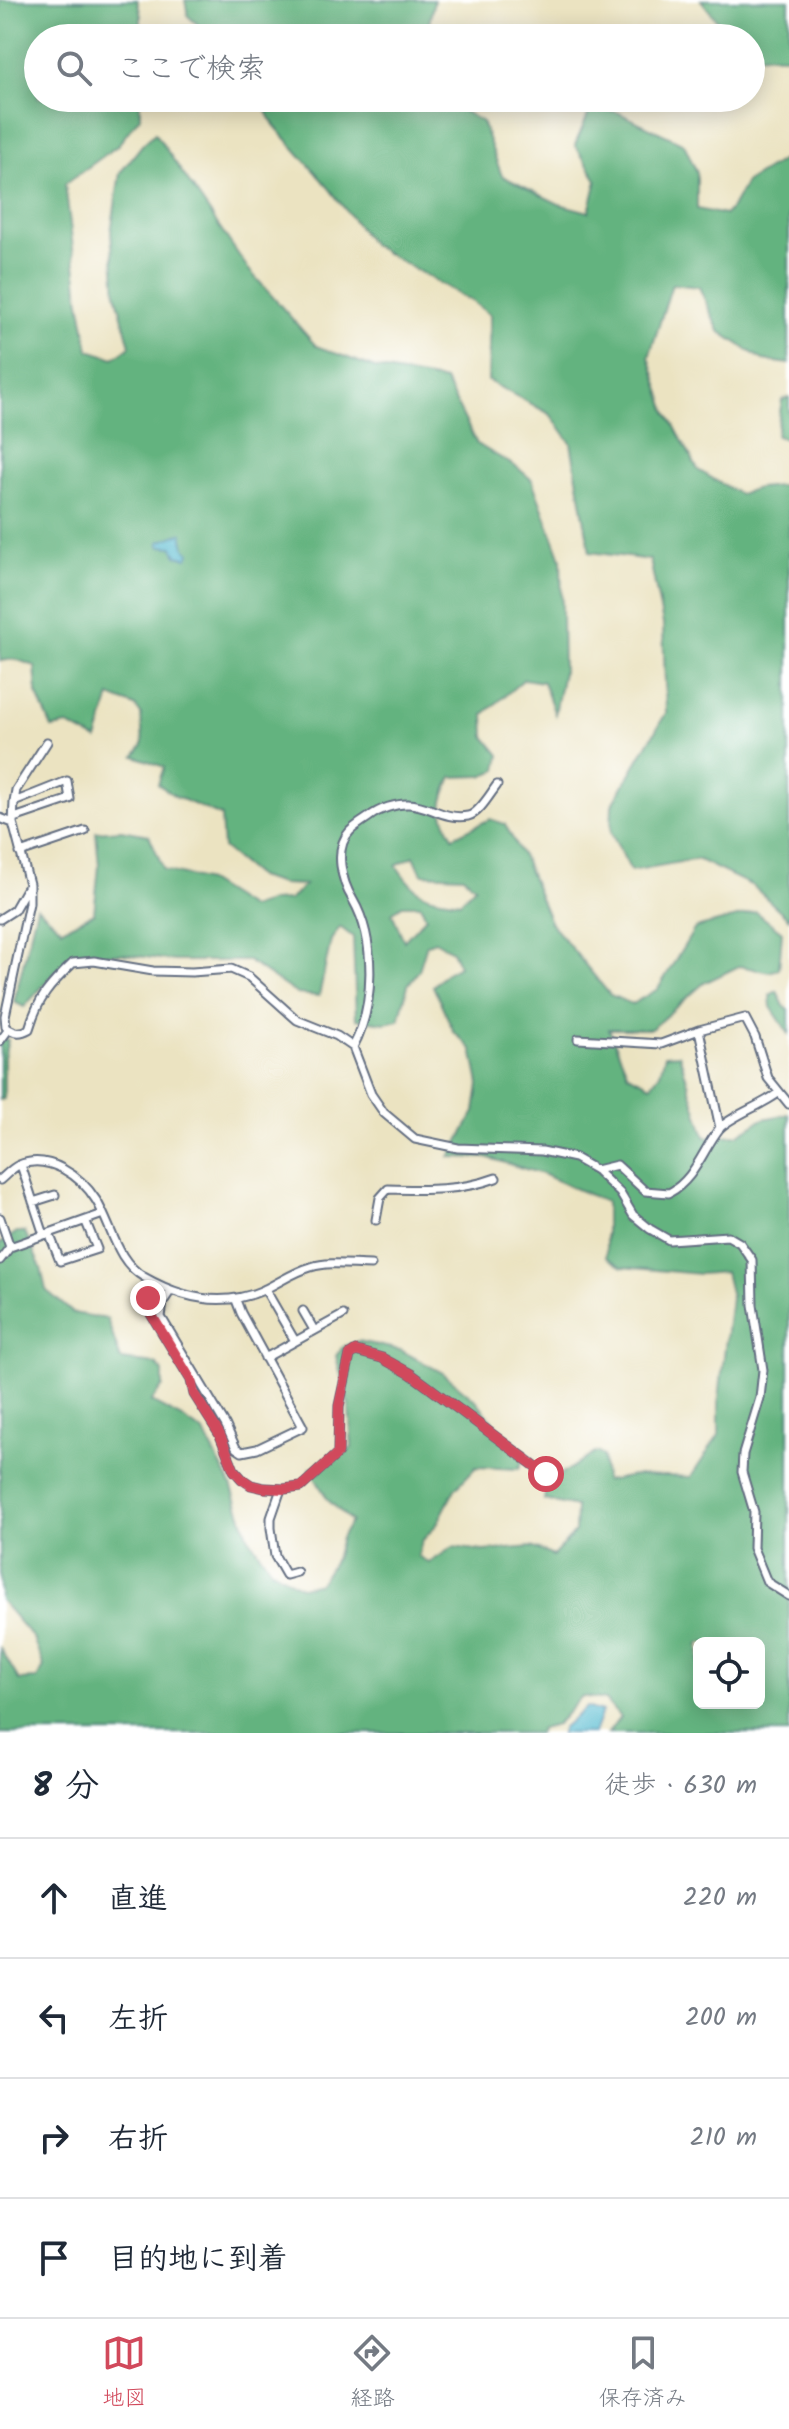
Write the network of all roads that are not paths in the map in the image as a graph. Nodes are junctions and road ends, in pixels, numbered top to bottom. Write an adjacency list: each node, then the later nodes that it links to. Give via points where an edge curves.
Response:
1 (47, 742): 3 (street, via 16,790)
2 (497, 785): 14 (street, via 470,816 441,816 405,804 377,811 348,832 340,850 345,887 358,909 371,967 363,1029)
3 (14, 802): 5 (street); 5 (street, via 67,781 70,799)
4 (0, 818): 5 (street)
5 (13, 821): 7 (street)
6 (85, 831): 7 (street)
7 (20, 853): 8 (street)
8 (29, 884): 9 (street, via 14,910); 10 (street, via 5,1016)
9 (0, 919)
10 (9, 1029): 13 (street); 14 (street, via 29,1029 35,1006 62,973 73,963 94,961 153,971 231,969 249,977 297,1020)
11 (699, 1030): 12 (street, via 661,1044); 15 (street, via 747,1019); 17 (street)
12 (578, 1039)
13 (0, 1041)
14 (353, 1047): 19 (street, via 371,1094 415,1139 458,1148 542,1151 575,1158)
15 (778, 1093): 16 (street); 17 (street)
16 (789, 1104)
17 (720, 1128): 19 (street, via 702,1158 669,1193 645,1191 617,1165)
18 (21, 1165): 21 (street); 23 (street); 24 (street, via 48,1162 61,1167 96,1199)
19 (596, 1170): 44 (street, via 633,1215 669,1240 728,1236 752,1260 763,1370 742,1472 754,1512 753,1548 767,1582)
20 (496, 1178): 26 (street, via 440,1190 388,1189 380,1198)
21 (0, 1180)
22 (55, 1195): 23 (street)
23 (33, 1202): 28 (street)
24 (103, 1214): 27 (street); 32 (street, via 126,1261)
25 (0, 1218): 29 (street)
26 (376, 1220)
27 (86, 1222): 28 (street); 28 (street, via 97,1249 60,1261)
28 (47, 1234): 29 (street)
29 (10, 1247): 30 (street)
30 (0, 1260)
31 (371, 1265): 33 (street, via 309,1268)
32 (148, 1280): 34 (street); 42 (street, via 148,1309 191,1380 234,1470 251,1485)
33 (265, 1289): 35 (street); 39 (street)
34 (171, 1290): 35 (street, via 195,1299); 40 (street, via 161,1317 242,1452 303,1427)
35 (236, 1300): 40 (street)
36 (303, 1311): 38 (street)
37 (343, 1315): 38 (street)
38 (314, 1330): 39 (street)
39 (295, 1341): 40 (street)
40 (265, 1358)
41 (546, 1474): 42 (street, via 411,1374 356,1351 350,1355 339,1406 338,1453 301,1487)
42 (281, 1489): 43 (street, via 271,1518 273,1547 286,1575)
43 (297, 1572)
44 (789, 1596)

